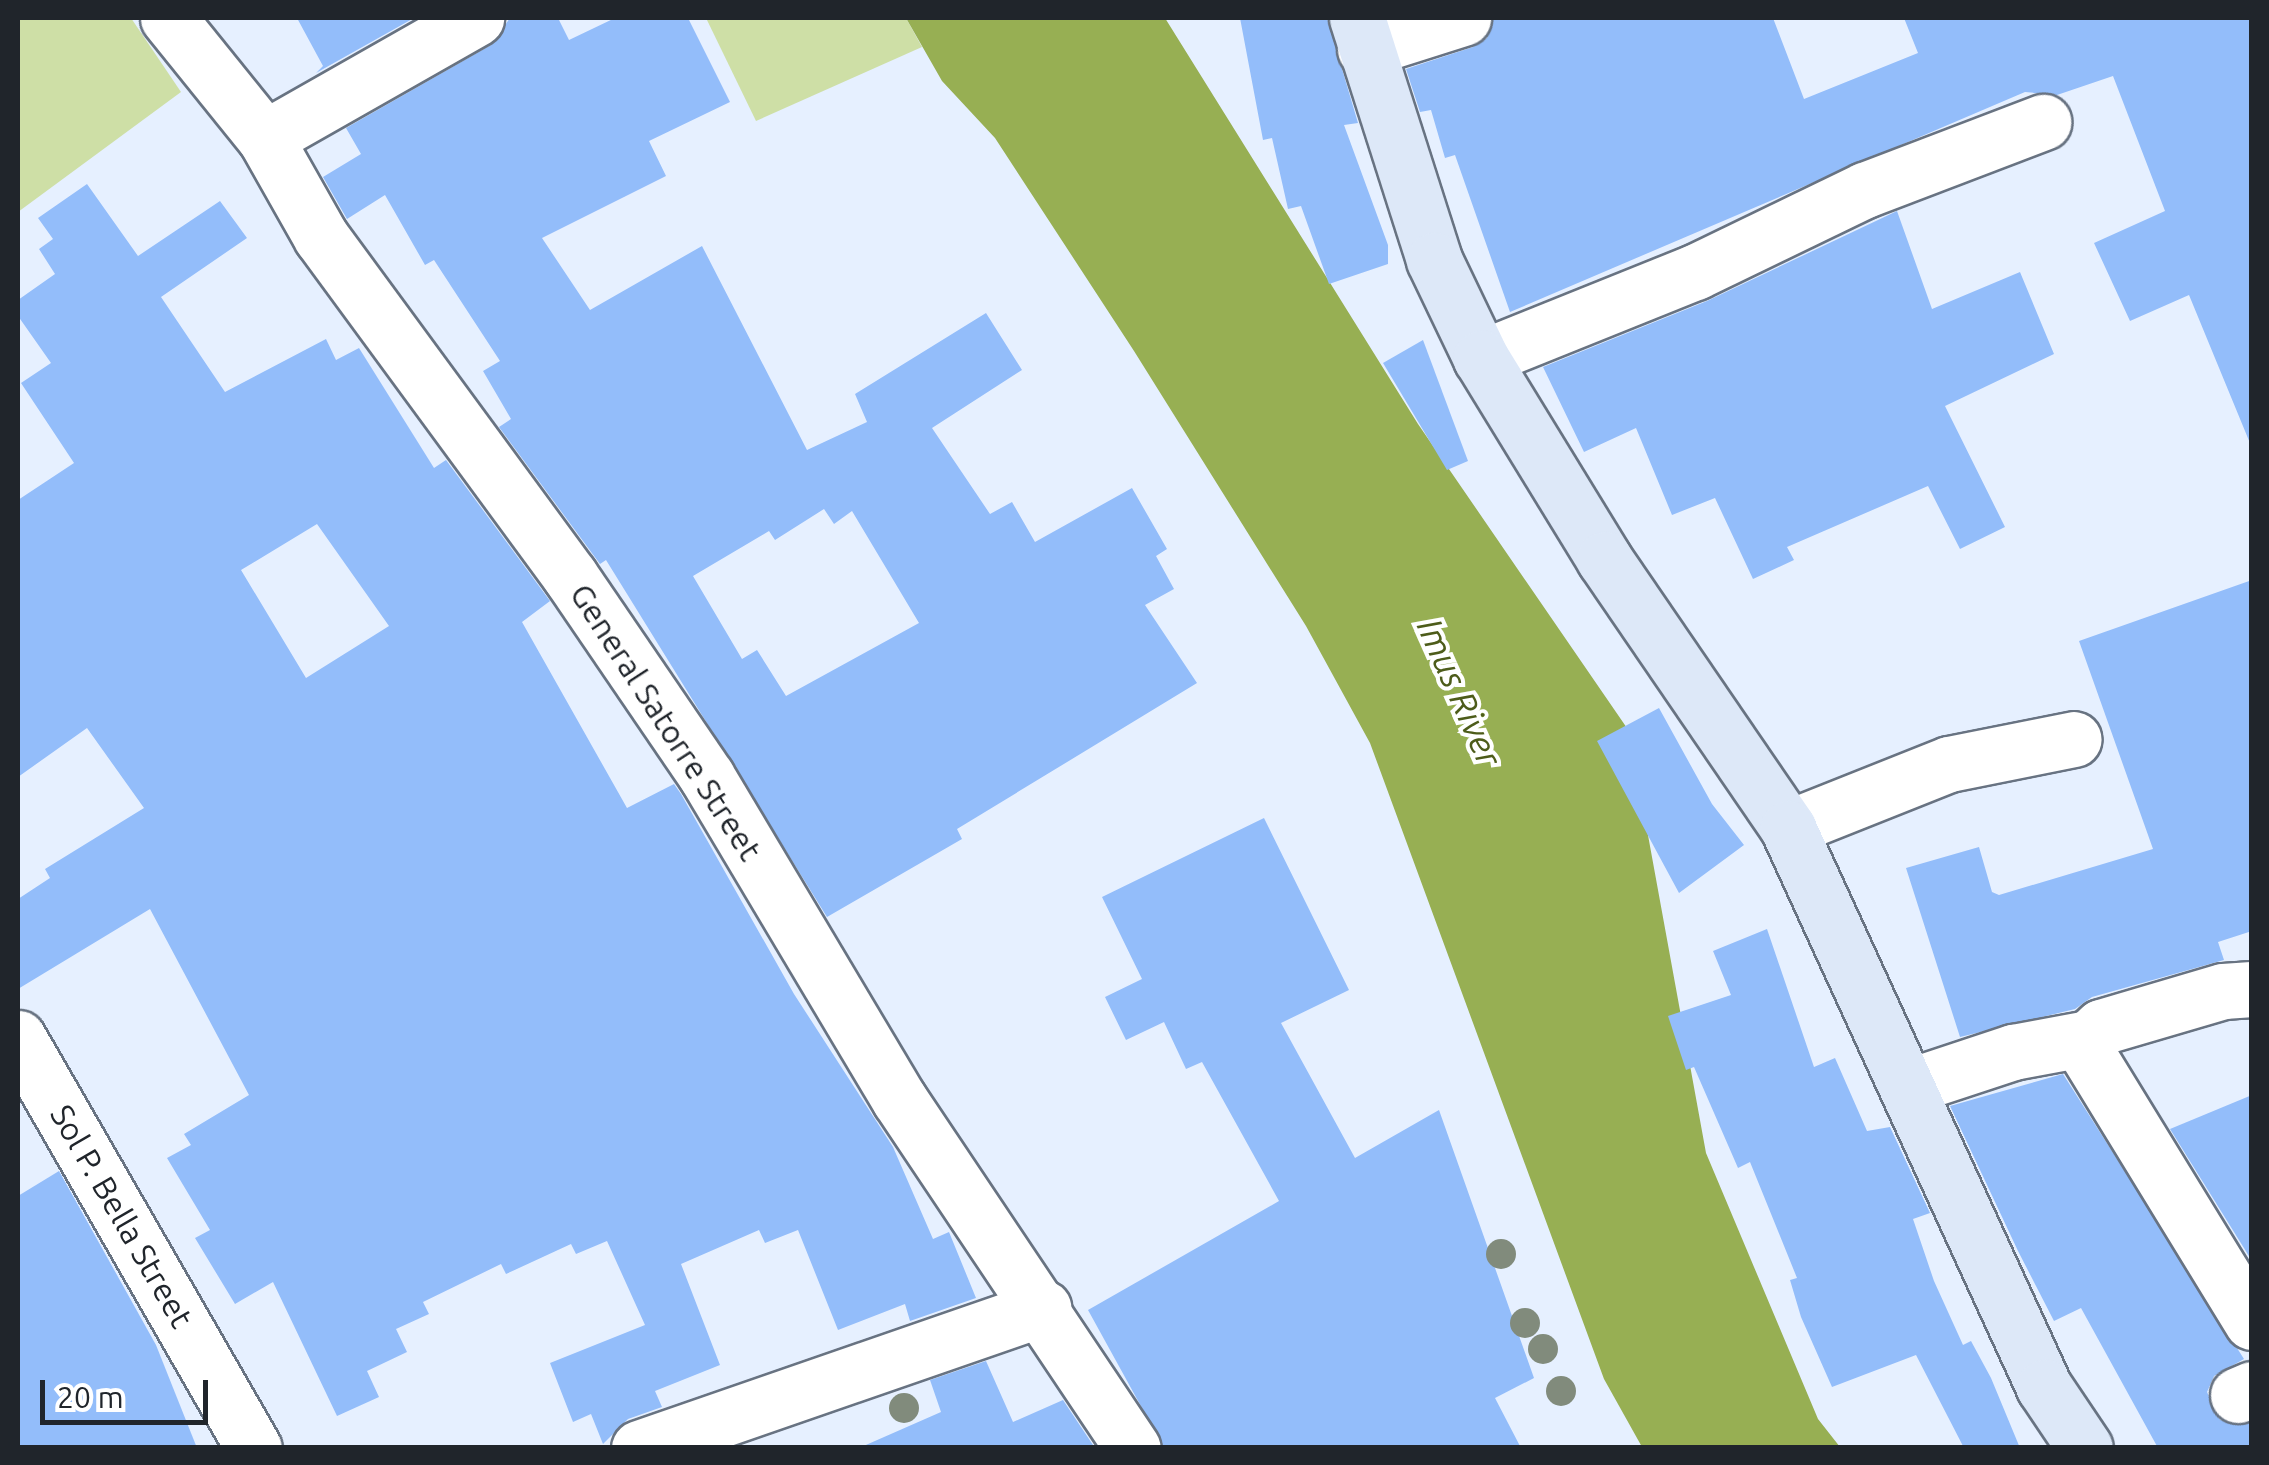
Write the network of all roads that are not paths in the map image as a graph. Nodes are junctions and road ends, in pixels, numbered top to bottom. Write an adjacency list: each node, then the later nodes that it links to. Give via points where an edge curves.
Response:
1 (168, 18): 6 (street, General Satorre Street)
2 (476, 18): 6 (street)
3 (1462, 18): 4 (street)
4 (1361, 33): 7 (main road, via 1434,260)
5 (2043, 122): 7 (street, via 1864,190 1694,272)
6 (264, 138): 14 (street, General Satorre Street, via 321,236 570,576 707,777 898,1098)
7 (1482, 358): 9 (main road, via 1604,558)
8 (2074, 740): 9 (street, via 1949,764)
9 (1788, 828): 13 (main road)
10 (2252, 989): 12 (street, via 2224,990 2101,1026)
11 (18, 1038): 16 (street, Sol P. Bella Street)
12 (2083, 1040): 13 (street, via 2013,1052); 15 (street, via 2090,1064)
13 (1907, 1086): 19 (main road, via 2044,1387)
14 (1044, 1308): 17 (street); 18 (street, General Satorre Street)
15 (2252, 1322)
16 (254, 1448)
17 (639, 1448)
18 (1133, 1448)
19 (2086, 1448)

